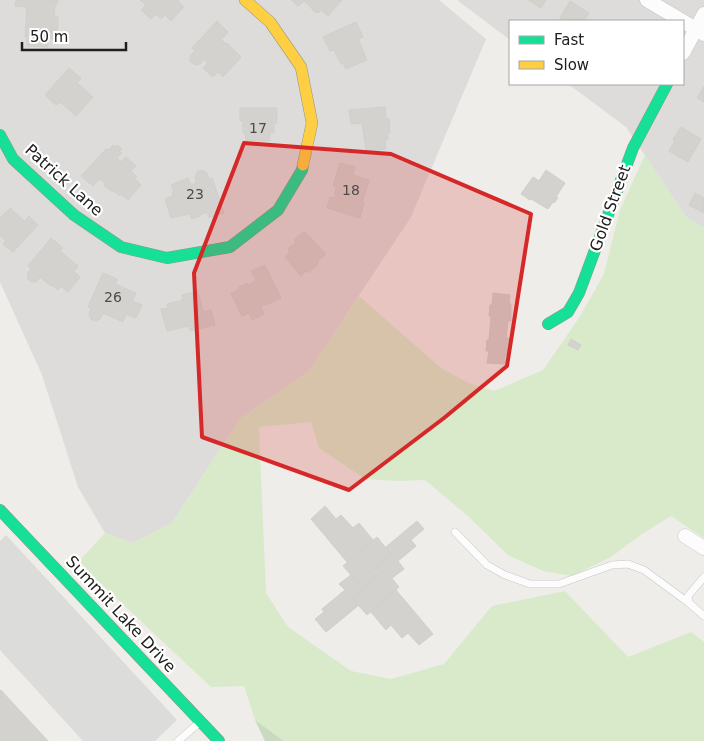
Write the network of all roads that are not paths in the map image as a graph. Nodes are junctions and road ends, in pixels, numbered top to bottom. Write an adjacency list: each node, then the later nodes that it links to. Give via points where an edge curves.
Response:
1 (245, 0): 9 (street, Patrick Lane, via 270,22 301,67 312,123 302,170 278,210 230,247 167,258 121,247 74,215 13,159)
2 (647, 0): 4 (street)
3 (704, 14): 6 (street)
4 (681, 20)
5 (684, 22): 6 (street)
6 (700, 31): 7 (street)
7 (684, 52)
8 (666, 85): 10 (street, Gold Street, via 633,148 578,293 568,312)
9 (0, 135)
10 (548, 324)
11 (2, 514): 18 (street, Summit Lake Drive)
12 (455, 532): 16 (lane, via 487,565 530,584 559,584 612,565 628,564 644,570)
13 (685, 536): 14 (street)
14 (704, 548)
15 (704, 576): 16 (lane, via 688,596)
16 (689, 603): 17 (lane)
17 (704, 616)
18 (200, 722): 19 (lane); 20 (street, Summit Lake Drive)
19 (178, 741)
20 (218, 741)

